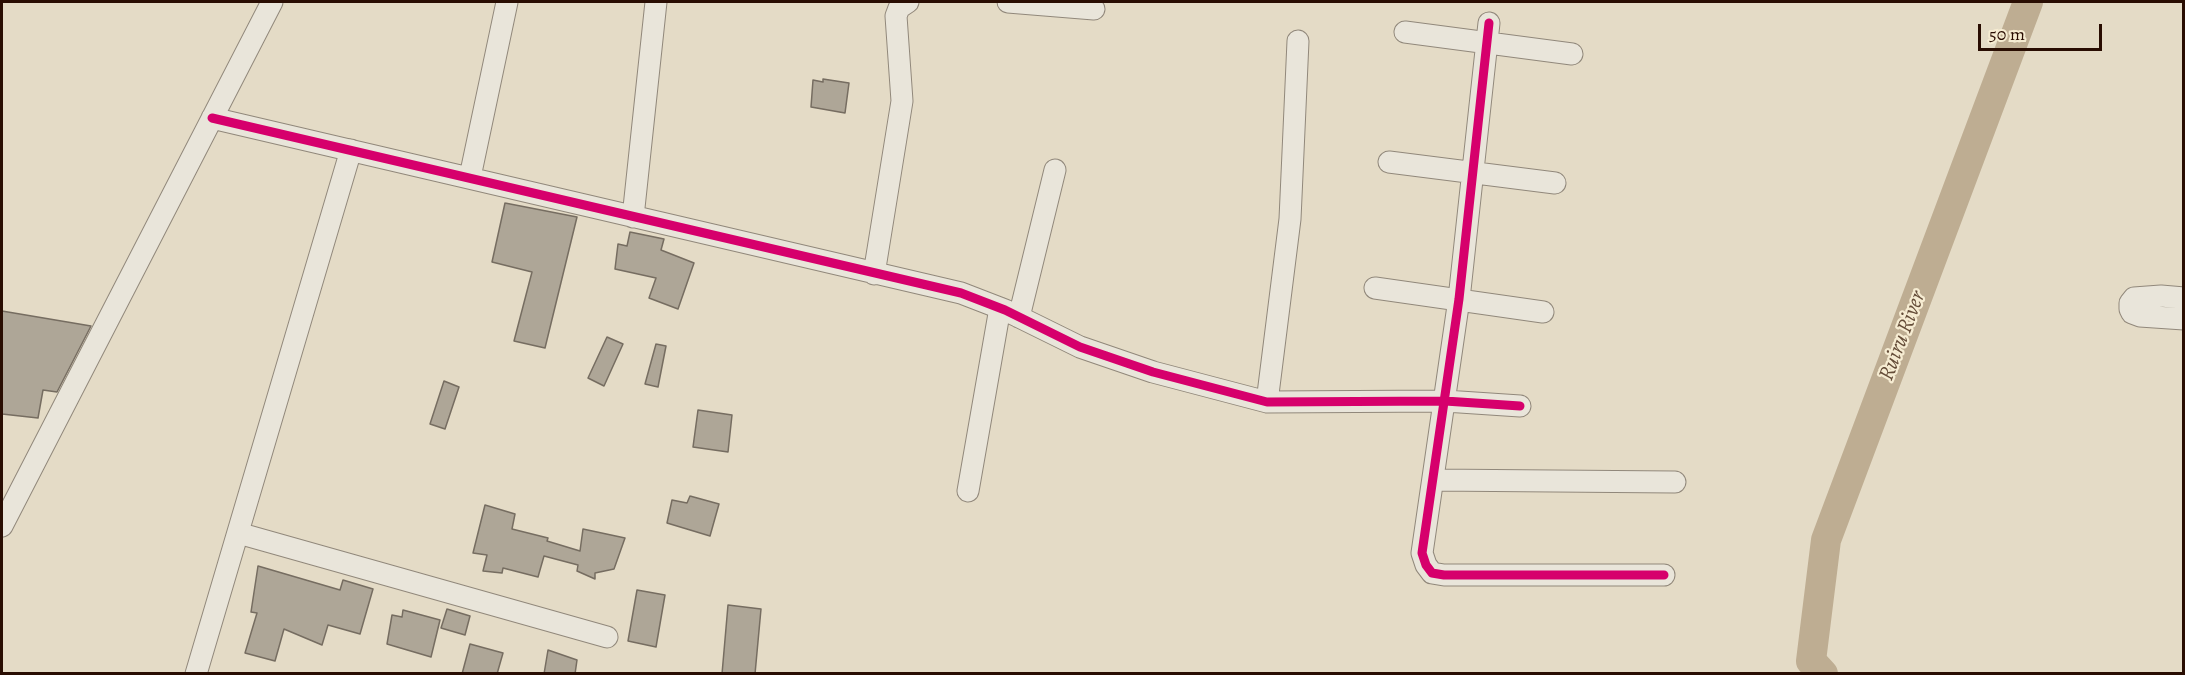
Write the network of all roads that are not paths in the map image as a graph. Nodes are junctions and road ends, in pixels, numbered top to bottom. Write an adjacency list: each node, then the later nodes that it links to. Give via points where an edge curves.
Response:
1 (272, 2): 11 (street)
2 (507, 2): 16 (street)
3 (656, 2): 18 (street)
4 (908, 2): 19 (street, via 896,15 902,101)
5 (1008, 2): 6 (street)
6 (1094, 9)
7 (1405, 32): 8 (street)
8 (1488, 33): 10 (street); 15 (street)
9 (1298, 40): 27 (street, via 1290,219)
10 (1572, 54)
11 (212, 118): 12 (street); 32 (street)
12 (351, 150): 16 (street); 33 (street)
13 (1389, 162): 15 (street)
14 (1054, 171): 23 (street)
15 (1474, 172): 17 (street); 22 (street)
16 (470, 177): 18 (street)
17 (1555, 183)
18 (633, 217): 19 (street)
19 (874, 274): 23 (street, via 961,293)
20 (1375, 288): 22 (street)
21 (2184, 298): 25 (street, via 2134,298 2130,309 2140,316)
22 (1459, 300): 24 (street); 26 (street)
23 (1009, 312): 27 (street, via 1080,347); 31 (street)
24 (1543, 312)
25 (2184, 319)
26 (1445, 401): 27 (street); 28 (street); 29 (street)
27 (1267, 402)
28 (1520, 406)
29 (1433, 480): 30 (street); 34 (street, via 1422,553 1432,573)
30 (1675, 482)
31 (968, 491)
32 (2, 526)
33 (238, 533): 35 (street); 36 (street)
34 (1664, 575)
35 (607, 637)
36 (196, 674)

